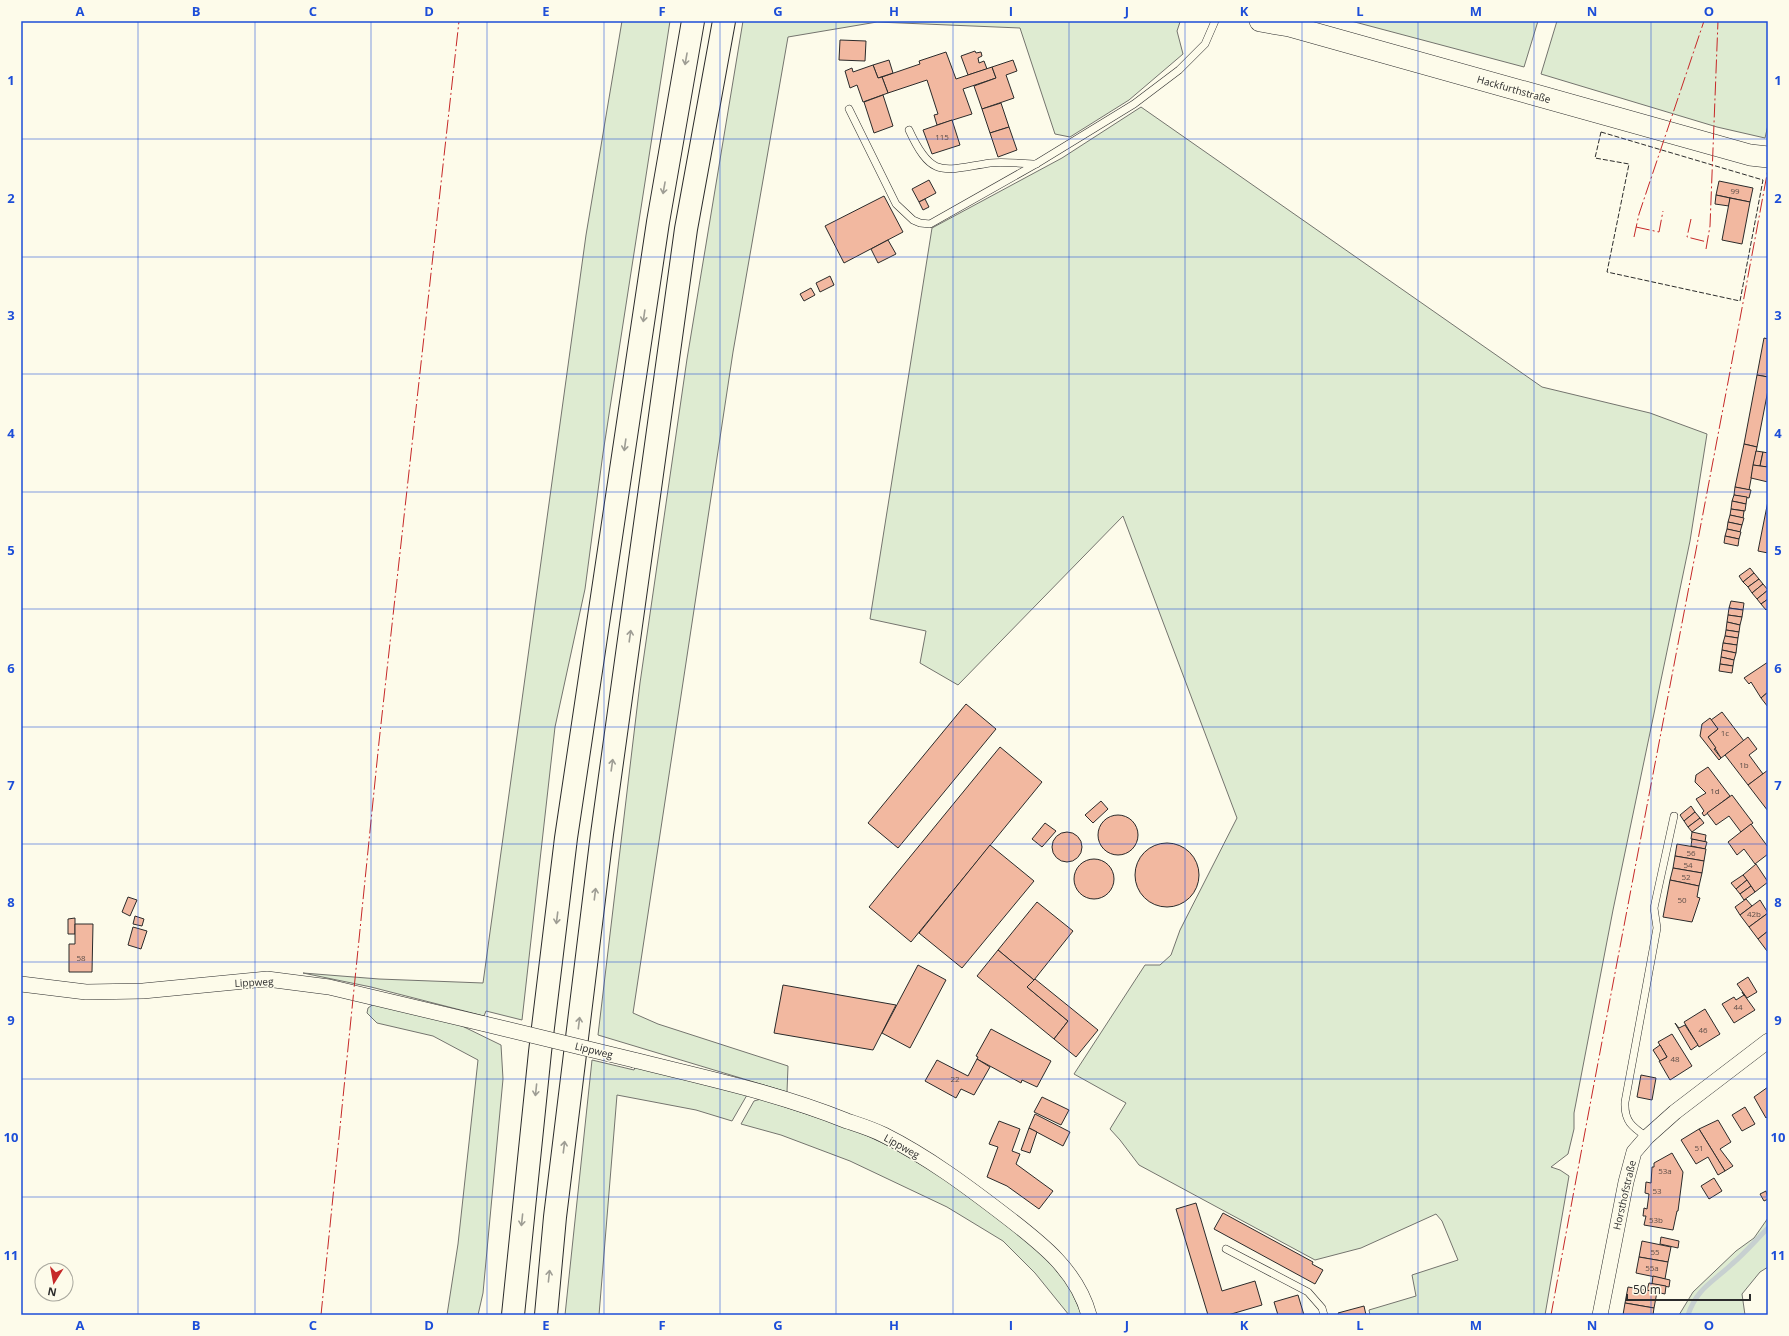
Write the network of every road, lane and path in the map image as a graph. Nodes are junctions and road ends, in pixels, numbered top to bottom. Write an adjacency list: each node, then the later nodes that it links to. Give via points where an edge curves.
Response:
1 (693, 21): 15 (highway, one-way to 15, via 658,222 568,830 540,1052)
2 (724, 21): 18 (highway, one-way to 2, via 556,1209 602,834 686,229)
3 (1215, 21): 9 (lane, via 1206,44 1179,70 1134,104)
4 (1260, 21): 5 (street, Hackfurthstraße)
5 (1290, 24): 8 (street, Hackfurthstraße, via 1750,155)
6 (849, 109): 9 (lane, via 896,204 920,223 930,224)
7 (909, 130): 9 (lane, via 915,143 932,165 944,170 992,163)
8 (1768, 157)
9 (1036, 164)
10 (1674, 816): 13 (lane, via 1654,908 1657,928 1624,1113 1632,1127)
11 (21, 984): 19 (street, Lippweg, bridge, via 86,992 204,986 267,979 329,987 764,1092 820,1110 883,1135 955,1178 1046,1248 1073,1279)
12 (1768, 1041): 13 (street, Horsthofstraße, via 1675,1112)
13 (1647, 1137): 21 (street, Horsthofstraße, via 1634,1152 1626,1182)
14 (1226, 1249): 20 (lane, via 1308,1292 1322,1308)
15 (516, 1276): 16 (highway, via 502,1301); 17 (highway)
16 (499, 1315)
17 (513, 1315)
18 (546, 1315)
19 (1089, 1315)
20 (1324, 1315)
21 (1600, 1315)

